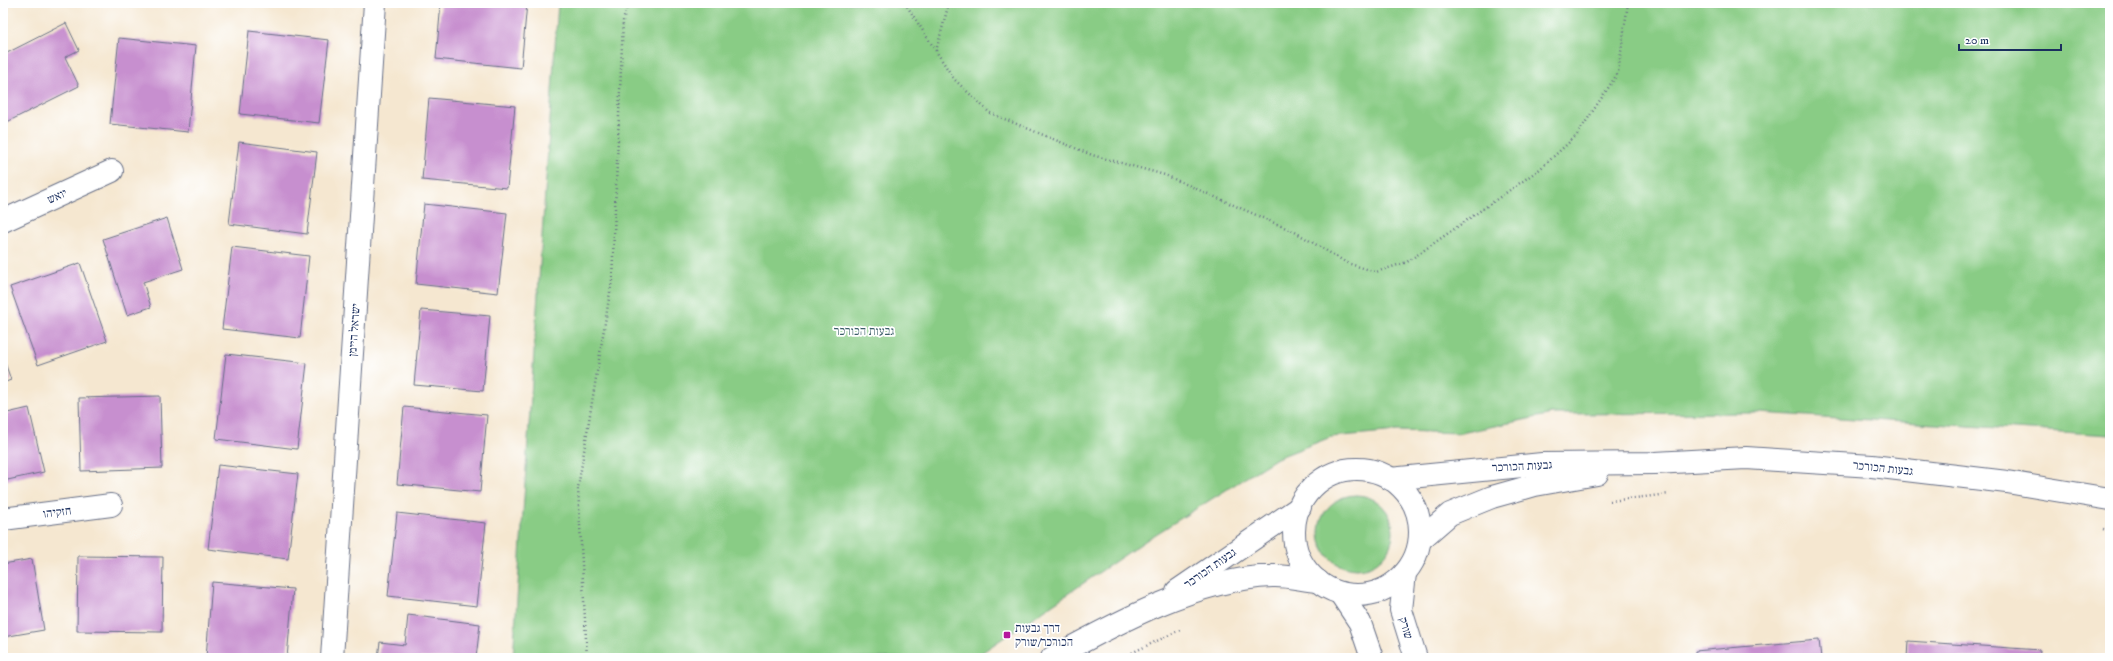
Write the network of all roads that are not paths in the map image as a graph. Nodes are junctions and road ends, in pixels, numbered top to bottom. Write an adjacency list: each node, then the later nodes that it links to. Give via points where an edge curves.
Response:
1 (375, 3): 15 (street, ישראל היימן)
2 (112, 171): 3 (street, יואש)
3 (3, 220)
4 (1655, 463): 5 (street, גבעות הכורכר, via 1542,464); 6 (street, גבעות הכורכר, via 1746,458 1872,466 2007,482); 10 (street, גבעות הכורכר, via 1535,485 1492,498 1450,514)
5 (1390, 479): 8 (street, via 1374,471 1356,469 1338,472 1322,480 1309,492); 10 (street, via 1404,490 1414,505 1419,522)
6 (2110, 499)
7 (111, 505): 9 (street, חזקיהו)
8 (1300, 507): 12 (street, via 1295,523 1298,555); 14 (street, גבעות הכורכר)
9 (3, 519)
10 (1420, 540): 11 (street, via 1415,558)
11 (1405, 573): 13 (street, via 1392,585 1376,592 1358,595); 18 (street, שורק, via 1401,610)
12 (1318, 582): 13 (street); 14 (street, גבעות הכורכר, via 1274,576 1233,581)
13 (1340, 593): 17 (street, via 1360,623)
14 (1160, 604): 16 (street, גבעות הכורכר)
15 (332, 658)
16 (1052, 658)
17 (1372, 658)
18 (1416, 658)

